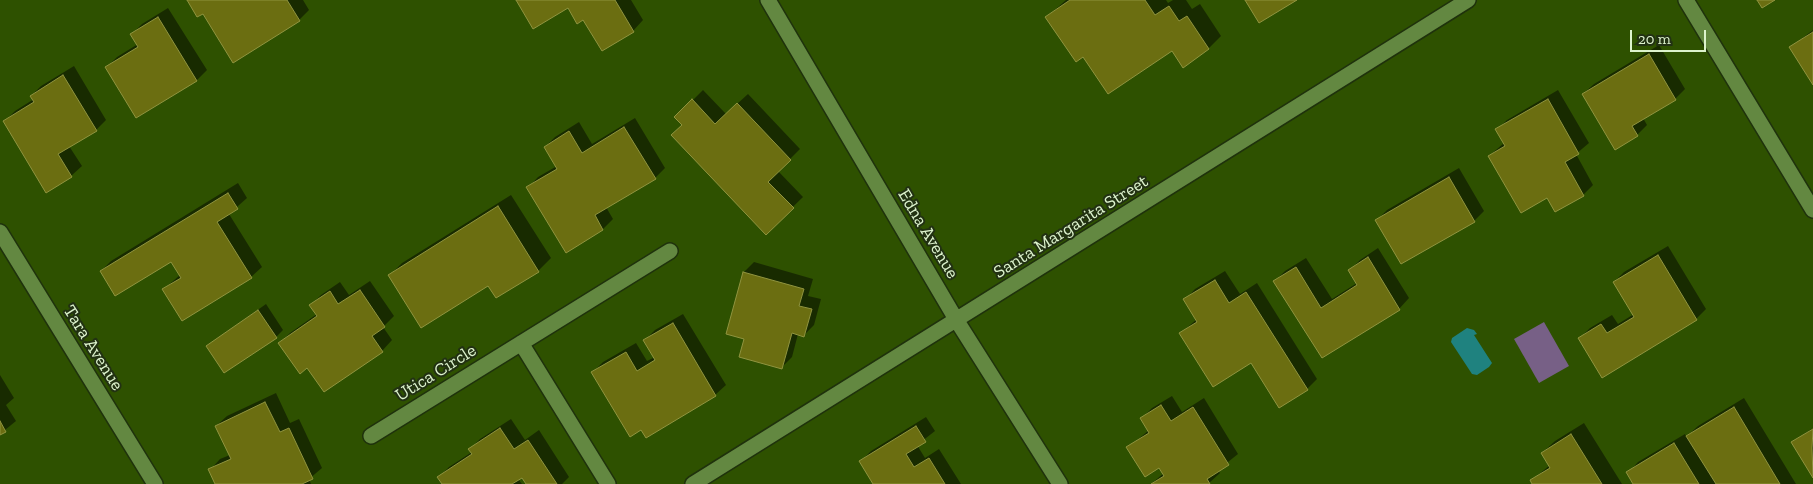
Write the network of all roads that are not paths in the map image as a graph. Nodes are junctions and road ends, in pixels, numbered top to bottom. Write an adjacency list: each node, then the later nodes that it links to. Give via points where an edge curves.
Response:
1 (768, 0): 7 (street, Edna Avenue)
2 (1468, 0): 7 (street, Santa Margarita Street)
3 (1686, 0): 4 (street)
4 (1813, 210)
5 (0, 232): 10 (street, Tara Avenue)
6 (670, 251): 8 (street, Utica Circle)
7 (957, 321): 12 (street, Santa Margarita Street); 13 (street, Edna Avenue)
8 (521, 343): 9 (street, Utica Circle); 11 (street)
9 (371, 436)
10 (155, 484)
11 (608, 484)
12 (693, 484)
13 (1060, 484)

